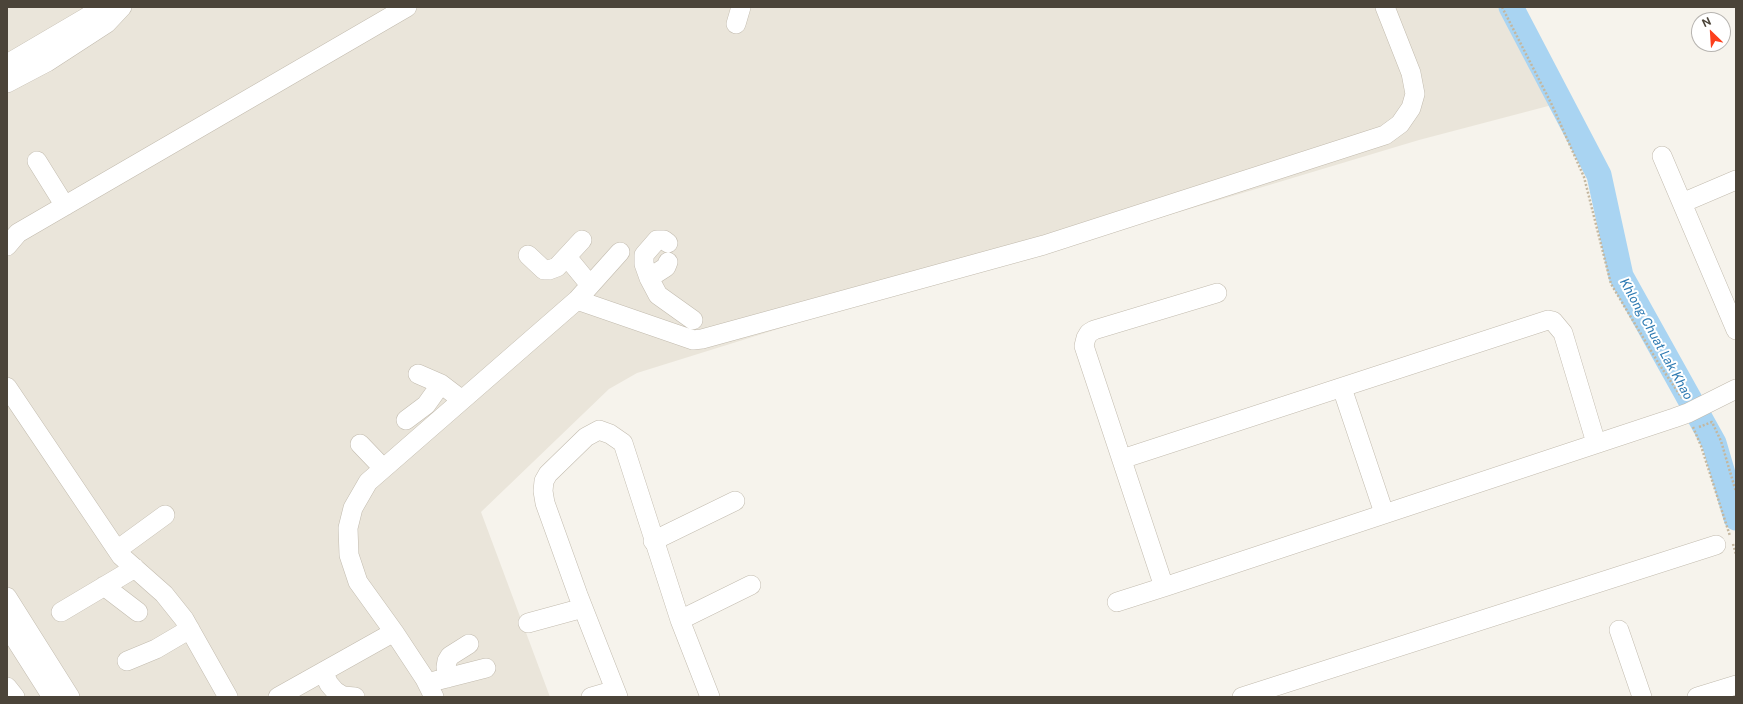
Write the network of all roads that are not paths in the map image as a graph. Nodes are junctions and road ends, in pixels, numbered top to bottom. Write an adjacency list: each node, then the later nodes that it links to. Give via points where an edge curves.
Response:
1 (100, 7): 5 (street)
2 (122, 7): 6 (street, via 107,23 47,62)
3 (407, 7): 11 (street)
4 (1385, 7): 20 (street, via 1412,73 1415,94 1411,108 1400,124 1386,135 1044,245 702,339 693,340)
5 (7, 64)
6 (7, 83)
7 (1662, 156): 10 (street)
8 (37, 161): 11 (street)
9 (1736, 180): 10 (street)
10 (1682, 203): 22 (street)
11 (65, 206): 13 (street, via 18,233)
12 (582, 240): 16 (street)
13 (7, 246)
14 (668, 252): 17 (street, via 664,240 657,240 644,255)
15 (528, 255): 16 (street, via 544,270 557,267)
16 (567, 257): 18 (street)
17 (647, 271): 18 (street, via 617,256); 21 (street, via 658,295)
18 (590, 285): 20 (street)
19 (1217, 293): 32 (street, via 1089,332 1084,346)
20 (577, 300): 28 (street)
21 (693, 320)
22 (1736, 330)
23 (418, 374): 24 (street)
24 (441, 384): 28 (street); 29 (street, via 426,405)
25 (7, 387): 39 (street)
26 (1342, 388): 30 (street, via 1548,320 1553,321 1563,333); 32 (street); 35 (street)
27 (1729, 393): 30 (street, via 1692,417)
28 (462, 400): 33 (street)
29 (406, 420)
30 (1596, 443): 35 (street)
31 (360, 444): 33 (street)
32 (1122, 459): 43 (street)
33 (383, 468): 54 (street, via 368,482 353,508 348,528 349,555 358,582)
34 (735, 501): 37 (street)
35 (1384, 513): 43 (street)
36 (165, 516): 39 (street)
37 (653, 541): 46 (street, via 623,443 604,431 593,432 548,474 543,486 545,503); 49 (street)
38 (1716, 545): 73 (street)
39 (117, 550): 40 (street)
40 (134, 568): 42 (street); 52 (street, via 164,594)
41 (751, 585): 49 (street)
42 (104, 586): 47 (street); 48 (street)
43 (1164, 587): 45 (street)
44 (7, 597): 67 (street)
45 (1117, 602)
46 (583, 608): 50 (street); 64 (street)
47 (61, 612)
48 (138, 612)
49 (680, 620): 72 (street)
50 (528, 623)
51 (7, 626): 66 (street)
52 (190, 629): 56 (street, via 156,649); 68 (street)
53 (1619, 630): 74 (street)
54 (394, 632): 58 (street); 62 (street)
55 (469, 644): 59 (street, via 450,656 446,668)
56 (127, 661)
57 (486, 668): 59 (street)
58 (324, 672): 63 (street); 70 (street, via 335,691 343,696)
59 (448, 678): 62 (street)
60 (1736, 685): 75 (street)
61 (7, 687): 65 (street)
62 (430, 690)
63 (301, 691): 69 (street)
64 (617, 694): 71 (street)
65 (14, 697)
66 (52, 697)
67 (70, 697)
68 (228, 697)
69 (278, 697)
70 (355, 697)
71 (591, 697)
72 (710, 697)
73 (1242, 697)
74 (1642, 697)
75 (1697, 697)

